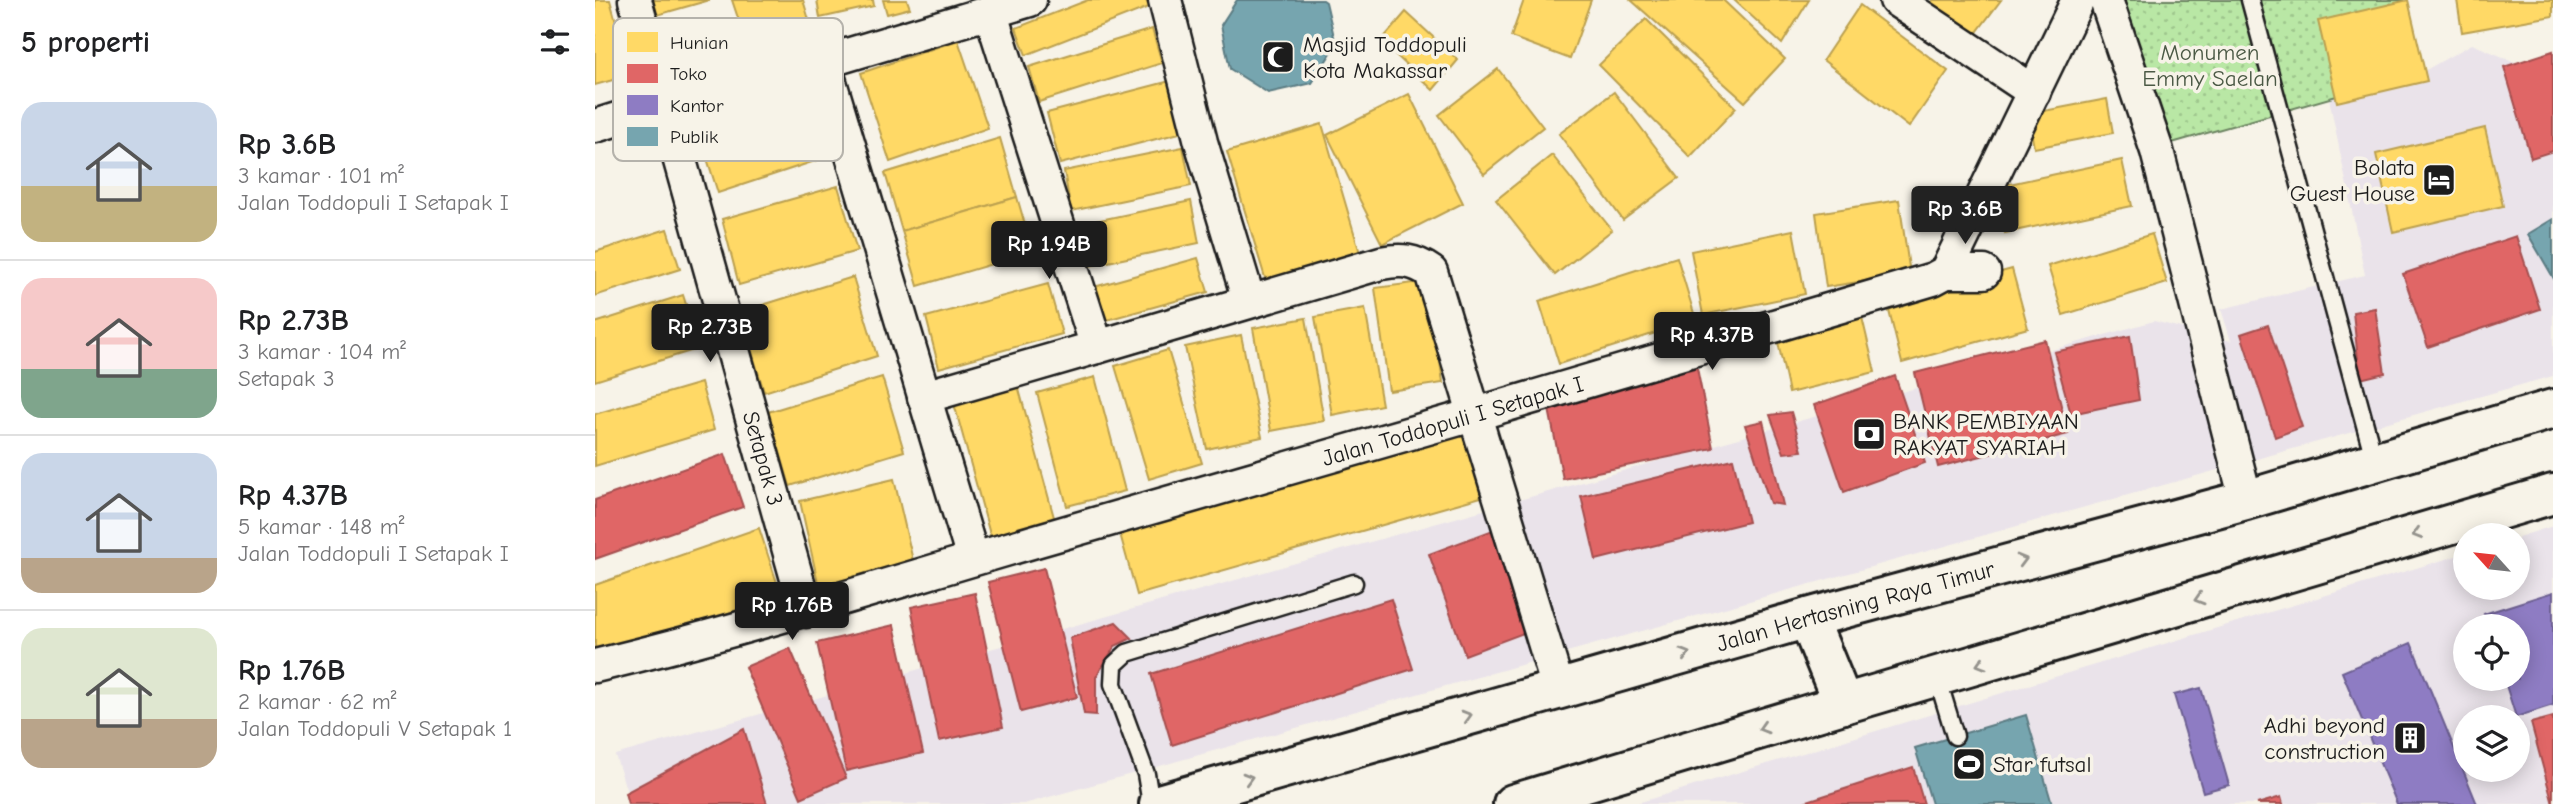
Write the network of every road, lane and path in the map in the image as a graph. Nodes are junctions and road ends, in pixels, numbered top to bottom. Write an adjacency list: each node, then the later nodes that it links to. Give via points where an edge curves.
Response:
1 (635, 0): 9 (street, Setapak 3)
2 (1030, 0): 8 (street)
3 (1164, 0): 18 (street)
4 (1896, 0): 11 (street)
5 (2078, 0): 11 (street)
6 (2106, 0): 25 (street, via 2157,151)
7 (2250, 0): 23 (lane)
8 (990, 10): 10 (street); 19 (street)
9 (640, 18)
10 (843, 56)
11 (2034, 92): 17 (street)
12 (613, 120): 13 (street)
13 (595, 126)
14 (843, 126): 20 (street)
15 (681, 161): 28 (street, Setapak 3)
16 (1984, 272): 17 (street, Jalan Toddopuli I Setapak I)
17 (1939, 276): 22 (street, Jalan Toddopuli I Setapak I)
18 (1249, 301): 19 (street); 22 (street, via 1381,263 1419,264 1431,272)
19 (1097, 346): 20 (street)
20 (924, 397): 26 (street)
21 (2553, 409): 23 (main road, Jalan Hertasning Raya Timur)
22 (1476, 415): 26 (street, Jalan Toddopuli I Setapak I); 32 (street)
23 (2375, 462): 25 (main road, Jalan Hertasning Raya Timur)
24 (2553, 494): 31 (main road, one-way to 31)
25 (2246, 500): 29 (main road, Jalan Hertasning Raya Timur, one-way to 25)
26 (973, 559): 28 (street, Jalan Toddopuli I Setapak I)
27 (1354, 583): 35 (lane, via 1127,653 1114,666 1113,684 1146,774)
28 (806, 611): 30 (street, Jalan Toddopuli I Setapak I)
29 (1808, 618): 32 (main road, Jalan Hertasning Raya Timur, one-way to 29); 33 (main road)
30 (595, 666)
31 (1937, 677): 33 (main road); 34 (lane)
32 (1559, 691): 36 (main road, Jalan Hertasning Raya Timur, one-way to 32)
33 (1843, 704): 37 (main road, one-way to 37)
34 (1955, 736)
35 (1151, 804)
36 (1159, 804)
37 (1513, 804)

